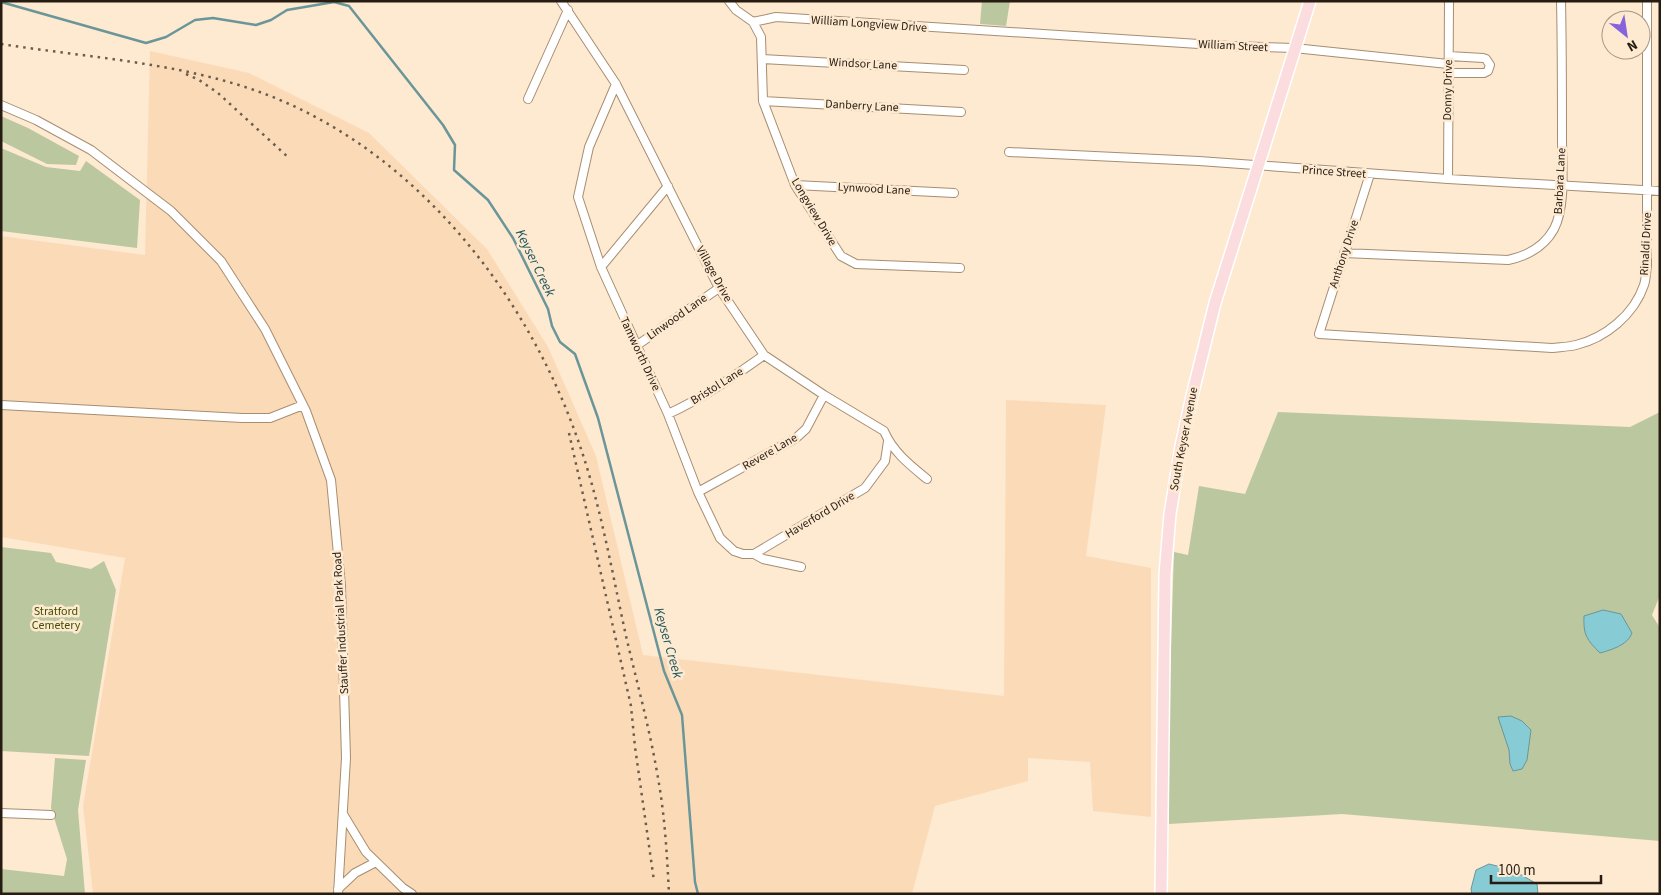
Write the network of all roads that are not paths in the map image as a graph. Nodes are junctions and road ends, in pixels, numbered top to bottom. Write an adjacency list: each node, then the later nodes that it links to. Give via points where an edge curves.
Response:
1 (562, 1): 7 (street, Village Drive)
2 (729, 1): 8 (street)
3 (1310, 1): 10 (main road, South Keyser Avenue)
4 (1448, 1): 12 (street, Donny Drive)
5 (1561, 1): 25 (street, Barbara Lane)
6 (1647, 1): 27 (street, Rinaldi Drive)
7 (568, 10): 15 (street, Village Drive); 16 (street)
8 (752, 22): 9 (street, William Longview Drive, via 776,17); 11 (street, Longview Drive, via 761,37)
9 (1016, 33): 10 (street, William Street)
10 (1294, 48): 12 (street, William Street); 21 (main road, South Keyser Avenue)
11 (762, 59): 13 (street, Windsor Lane); 17 (street, Longview Drive)
12 (1448, 60): 14 (street, Donny Drive); 14 (street, William Street, via 1483,58 1490,65 1484,73)
13 (964, 70)
14 (1448, 74): 23 (street, Donny Drive)
15 (616, 84): 26 (street, Village Drive); 31 (street, Tamworth Drive, via 590,147 578,197)
16 (528, 99)
17 (763, 101): 19 (street, Danberry Lane); 24 (street, Longview Drive)
18 (1, 105): 39 (street, Stauffer Industrial Park Road, via 91,150 171,211 215,254 265,329)
19 (961, 112)
20 (1009, 152): 21 (street, Prince Street)
21 (1258, 166): 22 (street, Prince Street); 52 (main road, South Keyser Avenue, via 1215,303 1181,446 1170,514 1166,575)
22 (1370, 174): 23 (street, Prince Street); 30 (street, Anthony Drive)
23 (1448, 179): 25 (street, Prince Street)
24 (795, 185): 29 (street, Lynwood Lane); 32 (street, Longview Drive, via 841,256 856,264)
25 (1562, 185): 27 (street, Prince Street); 30 (street, Barbara Lane, via 1560,217 1553,231 1543,243 1522,256 1508,260)
26 (668, 186): 31 (street); 33 (street, Village Drive)
27 (1648, 190): 28 (street, Prince Street); 34 (street, Rinaldi Drive, via 1644,285 1624,317 1590,340 1574,346 1552,348)
28 (1660, 191)
29 (954, 193)
30 (1344, 253): 34 (street, Anthony Drive)
31 (601, 267): 35 (street, Tamworth Drive)
32 (960, 268)
33 (719, 288): 35 (street, Linwood Lane); 36 (street, Village Drive)
34 (1319, 334)
35 (636, 346): 40 (street, Tamworth Drive)
36 (764, 355): 37 (street, Village Drive); 40 (street, Bristol Lane, via 730,380)
37 (824, 395): 41 (street, Village Drive, via 884,431); 43 (street, Revere Lane, via 806,429 796,438)
38 (1, 405): 39 (street, via 242,418 270,418)
39 (303, 406): 47 (street, Stauffer Industrial Park Road, via 331,480 341,586 346,758)
40 (668, 414): 43 (street, Tamworth Drive)
41 (888, 441): 42 (street, Village Drive); 44 (street, Haverford Drive, via 885,461 865,488)
42 (927, 479)
43 (698, 492): 44 (street, Tamworth Drive, via 720,538 734,551)
44 (754, 554): 45 (street, Tamworth Drive, via 763,559)
45 (801, 566)
46 (1, 813): 48 (street)
47 (343, 814): 49 (street, via 366,852); 50 (street, Stauffer Industrial Park Road)
48 (51, 815)
49 (376, 862): 50 (street, via 355,874); 51 (street)
50 (338, 892)
51 (412, 894)
52 (1161, 894)

